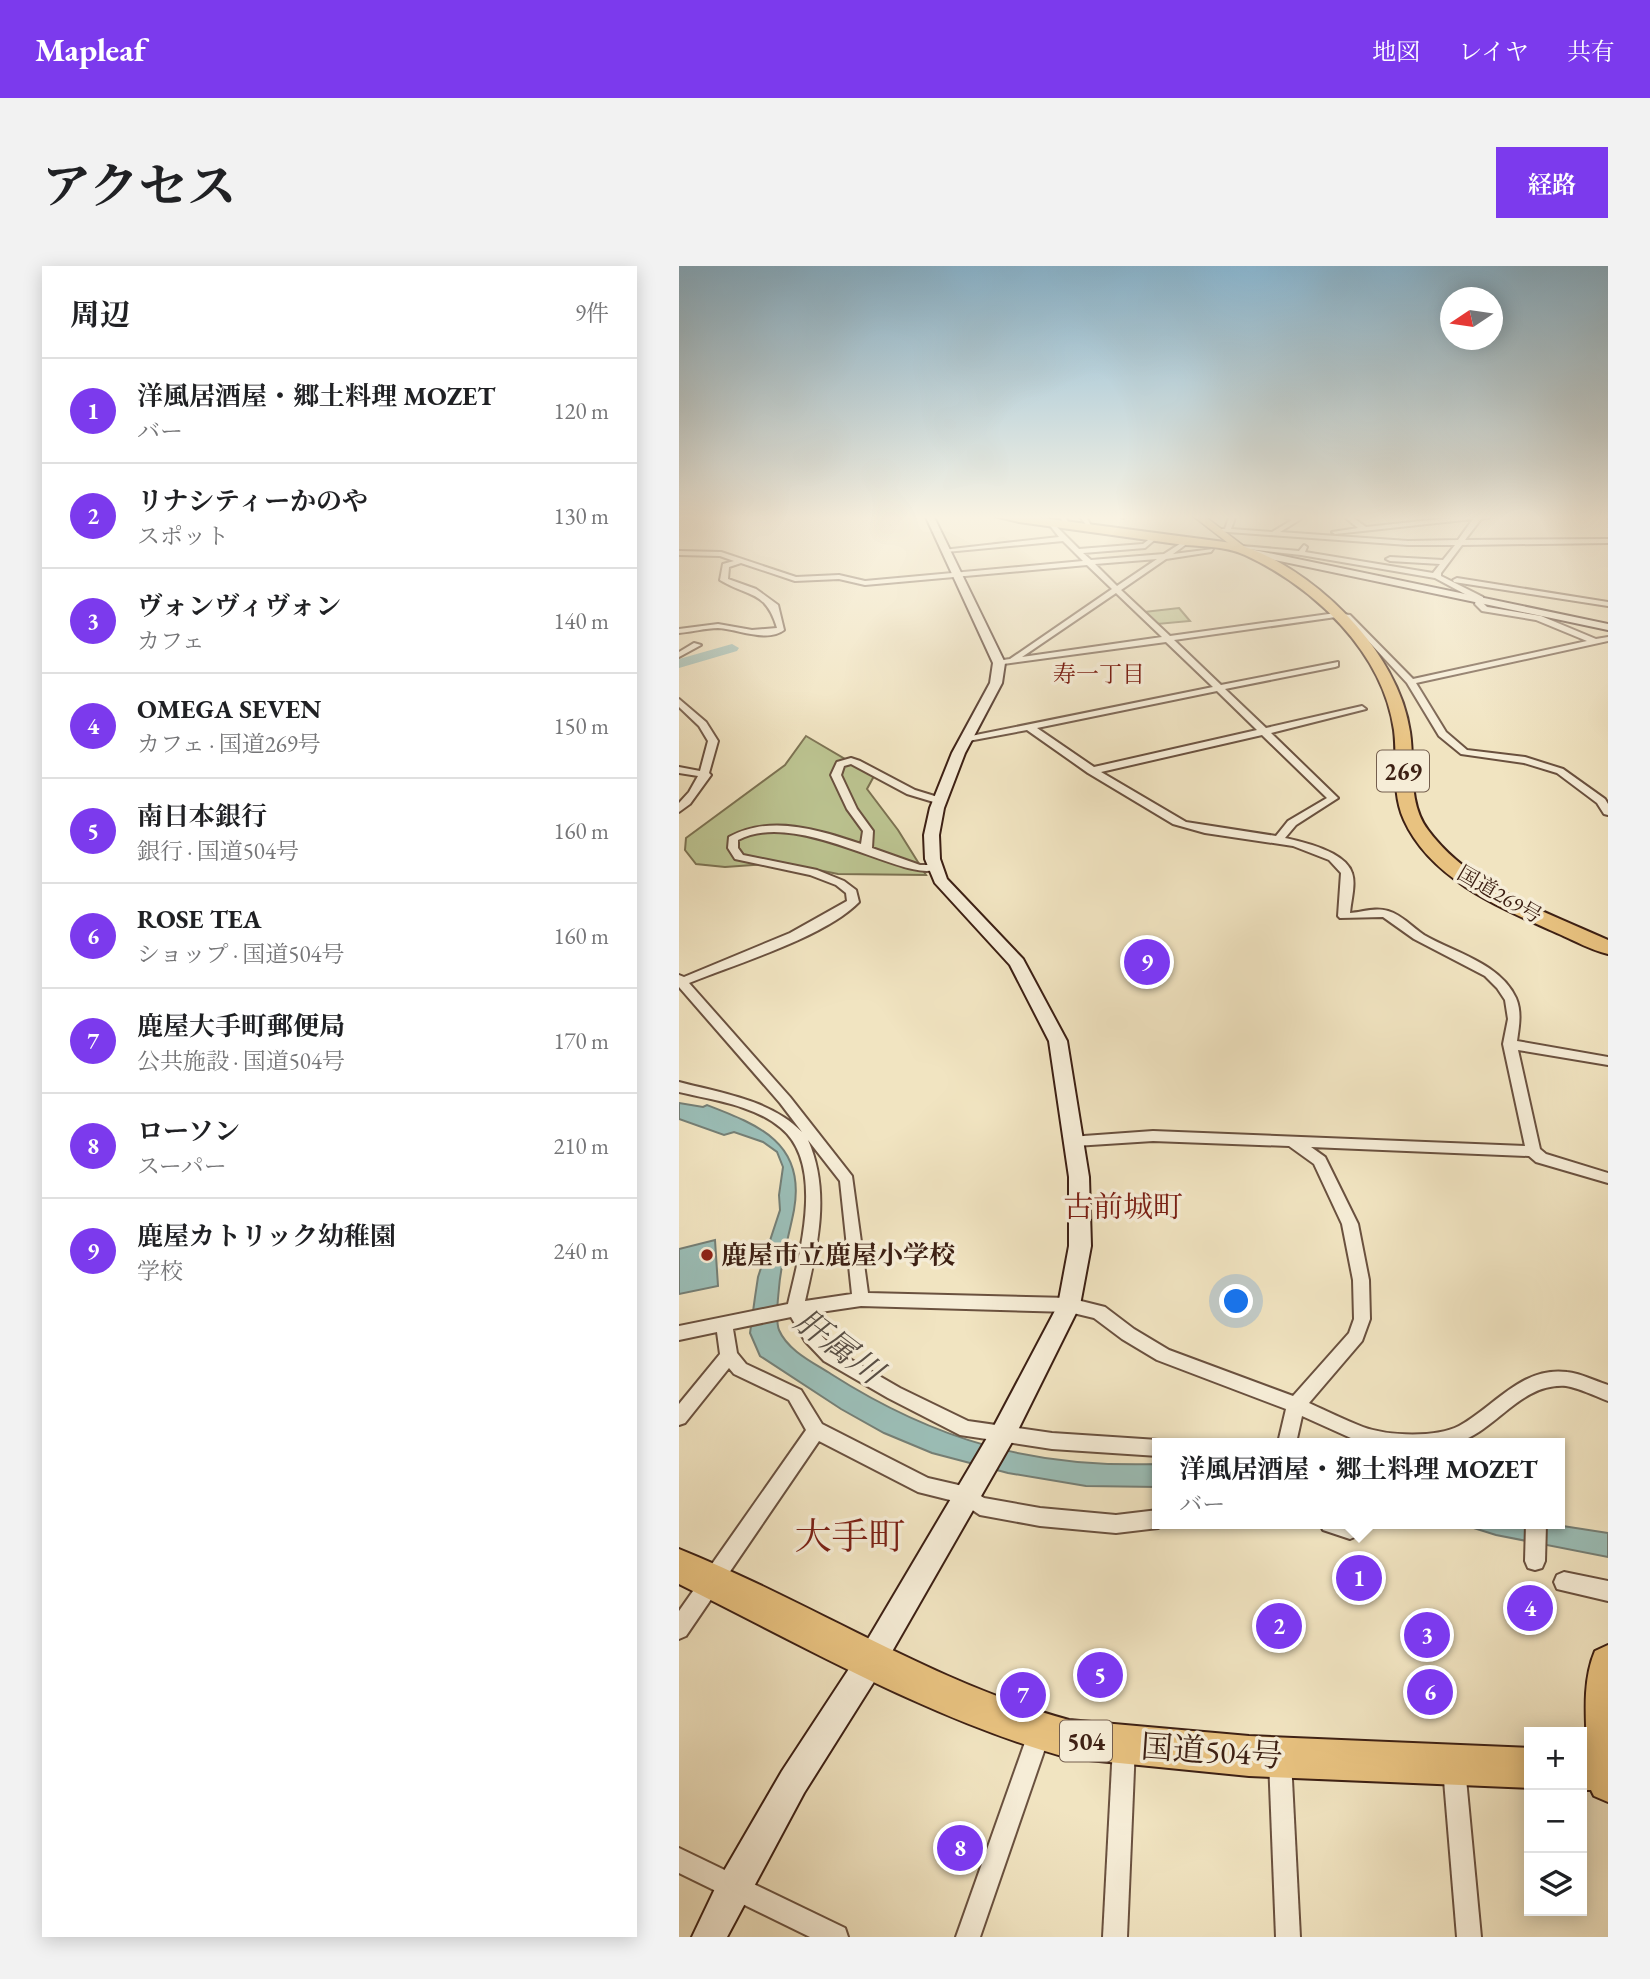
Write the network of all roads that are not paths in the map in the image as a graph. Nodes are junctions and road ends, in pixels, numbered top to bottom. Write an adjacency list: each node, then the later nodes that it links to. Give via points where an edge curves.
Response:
1 (756, 593): 13 (street, via 775,607 778,631 718,626)
2 (968, 593): 20 (street)
3 (1109, 593): 20 (street)
4 (1121, 593): 15 (street)
5 (1312, 593): 11 (highway, 国道269号 / 269)
6 (1451, 593): 9 (street)
7 (1469, 593): 9 (street)
8 (1541, 593): 10 (street)
9 (1480, 599): 12 (street); 16 (street, via 1485,609 1538,618)
10 (1608, 604)
11 (1336, 615): 15 (street); 22 (street, via 1350,617); 38 (highway, 国道269号 / 269, via 1373,655 1391,687 1402,731 1408,809 1439,856 1493,895)
12 (1608, 627)
13 (679, 631)
14 (1608, 639): 16 (street)
15 (1168, 640): 20 (street); 23 (street)
16 (1596, 642): 18 (street); 22 (street)
17 (697, 645): 19 (street)
18 (1608, 647)
19 (679, 655)
20 (1005, 663): 28 (street)
21 (1335, 664): 23 (street)
22 (1411, 682): 34 (street, via 1442,734 1464,752 1550,767 1586,788)
23 (1217, 689): 26 (street); 27 (street)
24 (679, 702): 31 (street, via 713,741)
25 (1362, 709): 27 (street)
26 (1029, 727): 28 (street); 30 (street)
27 (1264, 732): 30 (street); 35 (street, via 1333,798 1292,823)
28 (966, 740): 32 (street)
29 (680, 771): 31 (street)
30 (1091, 771): 35 (street, via 1184,825 1226,835)
31 (706, 775): 33 (street)
32 (937, 800): 36 (street, via 911,792 857,763 840,764 836,775 868,831); 37 (street)
33 (679, 809)
34 (1608, 811)
35 (1279, 839): 40 (street, via 1324,853 1345,869 1345,916 1382,913 1494,974 1514,1004)
36 (866, 850): 37 (street, via 919,868); 39 (street, via 787,830 757,827 740,832 733,839 739,858 824,875 852,892 853,902 793,935)
37 (933, 868): 43 (street, via 1017,963 1058,1041)
38 (1608, 948)
39 (680, 980): 47 (street, via 785,1100 847,1180)
40 (1510, 1044): 41 (street); 45 (street)
41 (1608, 1061)
42 (679, 1087): 49 (street, via 755,1110 787,1125 805,1144 814,1170 813,1204)
43 (1075, 1141): 44 (street, via 1153,1136); 48 (street, via 1080,1246)
44 (1293, 1142): 45 (street); 54 (street, via 1319,1161 1350,1224 1361,1280 1362,1319 1356,1336)
45 (1533, 1151): 46 (street, via 1541,1158)
46 (1608, 1178)
47 (861, 1299): 48 (street); 49 (street)
48 (1069, 1305): 54 (street, via 1099,1312 1163,1355); 57 (street)
49 (795, 1309): 50 (street); 57 (street, via 830,1356 966,1429)
50 (724, 1323): 51 (street); 52 (street)
51 (679, 1333)
52 (729, 1356): 55 (street); 56 (street, via 740,1369 795,1395)
53 (1608, 1393): 60 (street, via 1567,1380 1544,1381 1522,1389 1463,1433)
54 (1296, 1405): 58 (street); 59 (street)
55 (679, 1417)
56 (816, 1430): 62 (street, via 925,1486); 68 (street)
57 (1003, 1434): 61 (street); 62 (street)
58 (1288, 1438)
59 (1377, 1438)
60 (1445, 1438)
61 (1152, 1447)
62 (967, 1496): 63 (street, via 980,1506 1040,1517 1116,1524); 72 (street)
63 (1152, 1520)
64 (1346, 1529): 66 (street)
65 (1536, 1529): 67 (street)
66 (1350, 1530)
67 (1535, 1561)
68 (695, 1574): 71 (street); 72 (highway, 国道504号 / 504)
69 (1564, 1582): 70 (street)
70 (1608, 1591)
71 (679, 1629)
72 (872, 1659): 74 (highway, 国道504号 / 504, via 942,1694); 81 (street, via 793,1782)
73 (1608, 1664): 79 (highway)
74 (1040, 1731): 75 (highway, 国道504号 / 504); 84 (street)
75 (1124, 1745): 76 (highway, 国道504号 / 504); 85 (street)
76 (1280, 1755): 77 (highway, 国道504号 / 504); 86 (street)
77 (1454, 1765): 78 (highway, 国道504号 / 504); 87 (street)
78 (1524, 1768)
79 (1601, 1773)
80 (679, 1860): 81 (street)
81 (733, 1888): 82 (street); 83 (street)
82 (709, 1937)
83 (836, 1937)
84 (968, 1937)
85 (1115, 1937)
86 (1288, 1937)
87 (1469, 1937)

